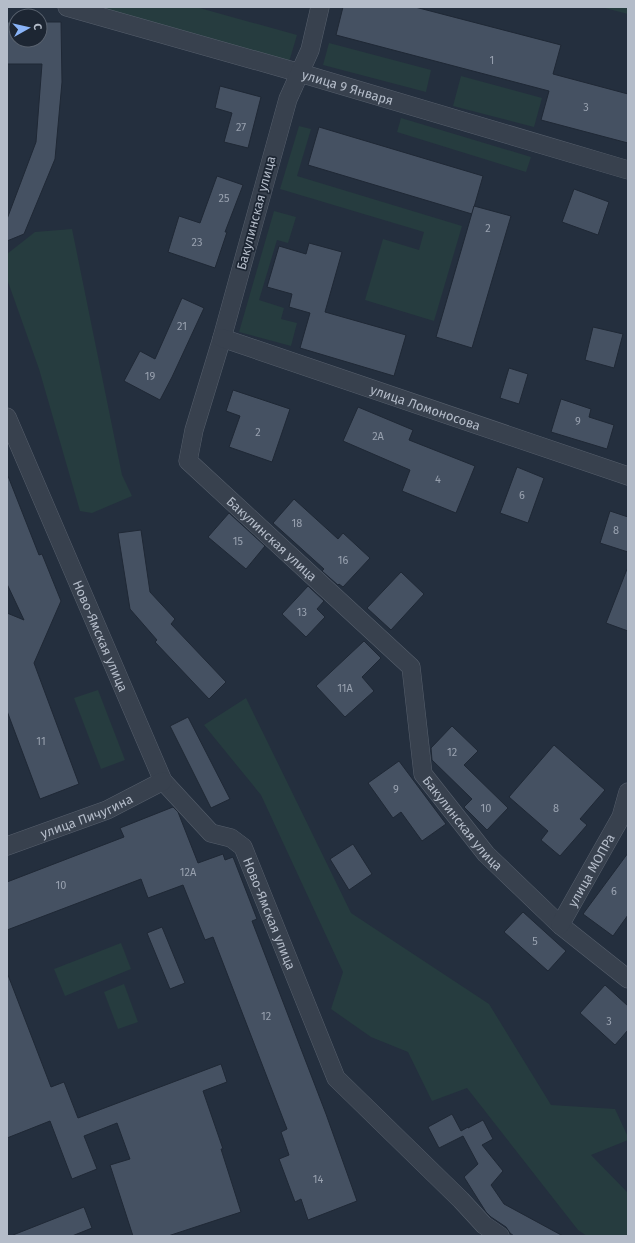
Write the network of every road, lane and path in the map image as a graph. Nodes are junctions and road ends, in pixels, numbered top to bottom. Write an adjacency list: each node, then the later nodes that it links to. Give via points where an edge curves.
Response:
1 (67, 7): 3 (street, улица 9 Января)
2 (320, 7): 3 (street, Бакулинская улица, via 310,50)
3 (300, 74): 4 (street, улица 9 Января); 5 (street, Бакулинская улица, via 288,99)
4 (628, 170)
5 (222, 338): 7 (street, улица Ломоносова); 11 (street, Бакулинская улица, via 194,430 188,461 411,667 423,774 486,854)
6 (7, 417): 8 (street, Ново-Ямская улица)
7 (628, 476)
8 (164, 781): 10 (street, улица Пичугина, via 108,810); 13 (street, Ново-Ямская улица, via 210,833 231,838 243,847 336,1078 484,1225)
9 (628, 792): 11 (street, улица МОПРа, via 621,817)
10 (7, 846)
11 (560, 925): 12 (street, Бакулинская улица)
12 (628, 980)
13 (500, 1236)

